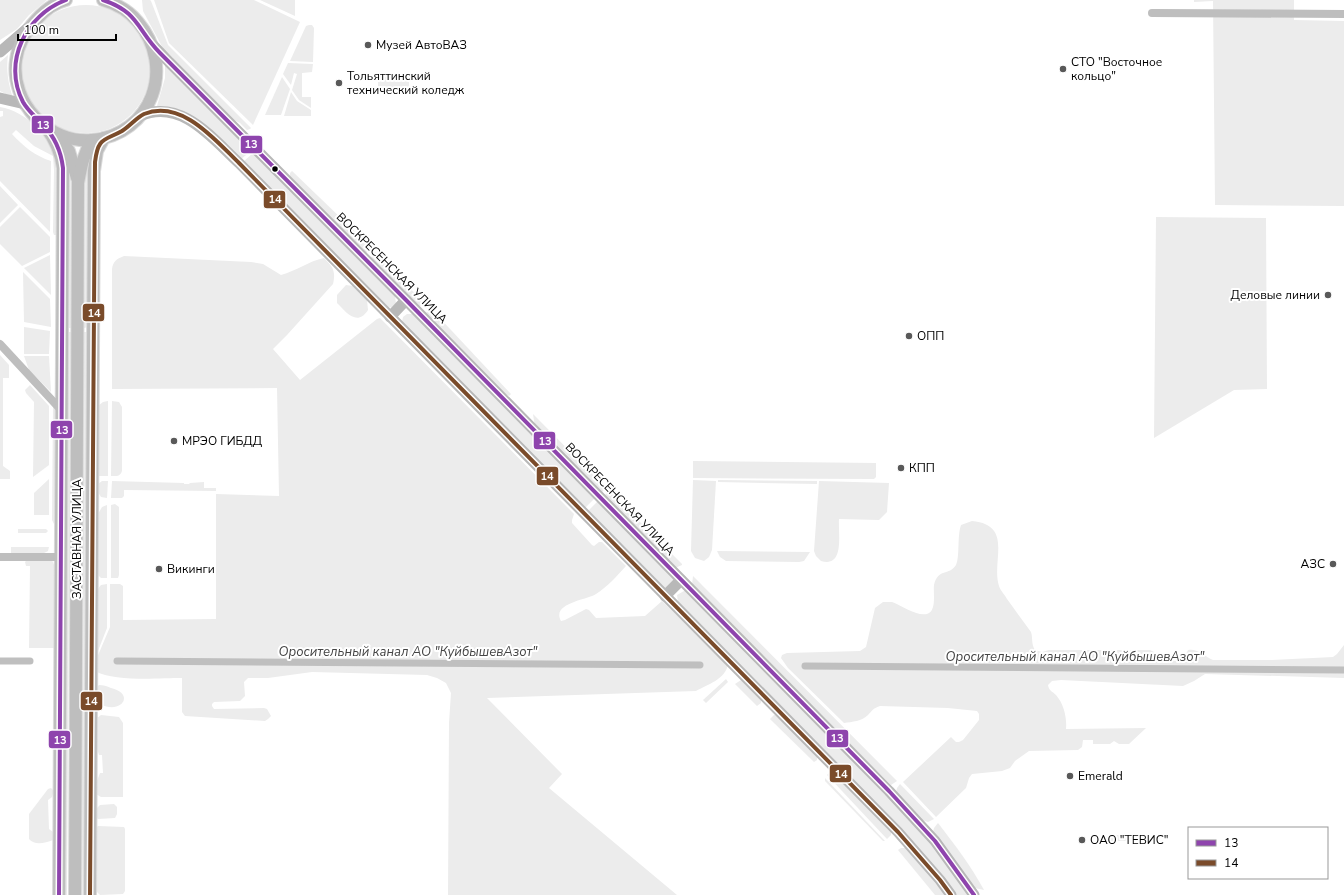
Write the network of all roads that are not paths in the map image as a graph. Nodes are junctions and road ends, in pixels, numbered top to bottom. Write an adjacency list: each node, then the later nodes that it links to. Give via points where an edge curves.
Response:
1 (66, 0): 7 (main road, via 45,11)
2 (103, 0): 4 (main road)
3 (126, 0): 4 (main road)
4 (128, 12): 8 (main road)
5 (1152, 13): 6 (street)
6 (1344, 14)
7 (30, 26): 9 (main road); 11 (main road, via 18,48 15,69 17,85)
8 (152, 44): 12 (main road, via 157,65 156,80 150,101); 18 (main road, ВОСКРЕСЕНСКАЯ УЛИЦА)
9 (0, 52)
10 (0, 98): 11 (main road)
11 (25, 104): 13 (main road)
12 (140, 116): 15 (main road, via 122,130); 19 (main road, via 147,113 169,112 184,116 201,128 239,163)
13 (45, 126): 14 (main road); 21 (main road, ЗАСТАВНАЯ УЛИЦА, via 61,154 63,168)
14 (56, 133): 16 (main road, via 72,139); 17 (main road, ЗАСТАВНАЯ УЛИЦА, via 69,151)
15 (104, 138): 16 (main road); 32 (main road, ЗАСТАВНАЯ УЛИЦА, via 97,151 94,171)
16 (92, 140): 17 (main road, ЗАСТАВНАЯ УЛИЦА, via 83,158)
17 (78, 183): 29 (main road, ЗАСТАВНАЯ УЛИЦА)
18 (406, 300): 19 (main road); 26 (main road, ВОСКРЕСЕНСКАЯ УЛИЦА)
19 (390, 317): 27 (main road)
20 (0, 344): 22 (street)
21 (62, 391): 22 (street, via 56,395); 23 (main road, ЗАСТАВНАЯ УЛИЦА)
22 (45, 392): 23 (street)
23 (62, 411): 25 (main road, ЗАСТАВНАЯ УЛИЦА)
24 (0, 557): 25 (street)
25 (60, 557): 28 (main road, ЗАСТАВНАЯ УЛИЦА)
26 (681, 580): 27 (main road); 34 (main road, ВОСКРЕСЕНСКАЯ УЛИЦА, via 925,829)
27 (665, 596): 33 (main road, via 906,840)
28 (60, 664): 29 (main road); 30 (main road, ЗАСТАВНАЯ УЛИЦА)
29 (76, 664): 31 (main road, ЗАСТАВНАЯ УЛИЦА)
30 (59, 895)
31 (75, 895)
32 (90, 895)
33 (951, 895)
34 (974, 895)

